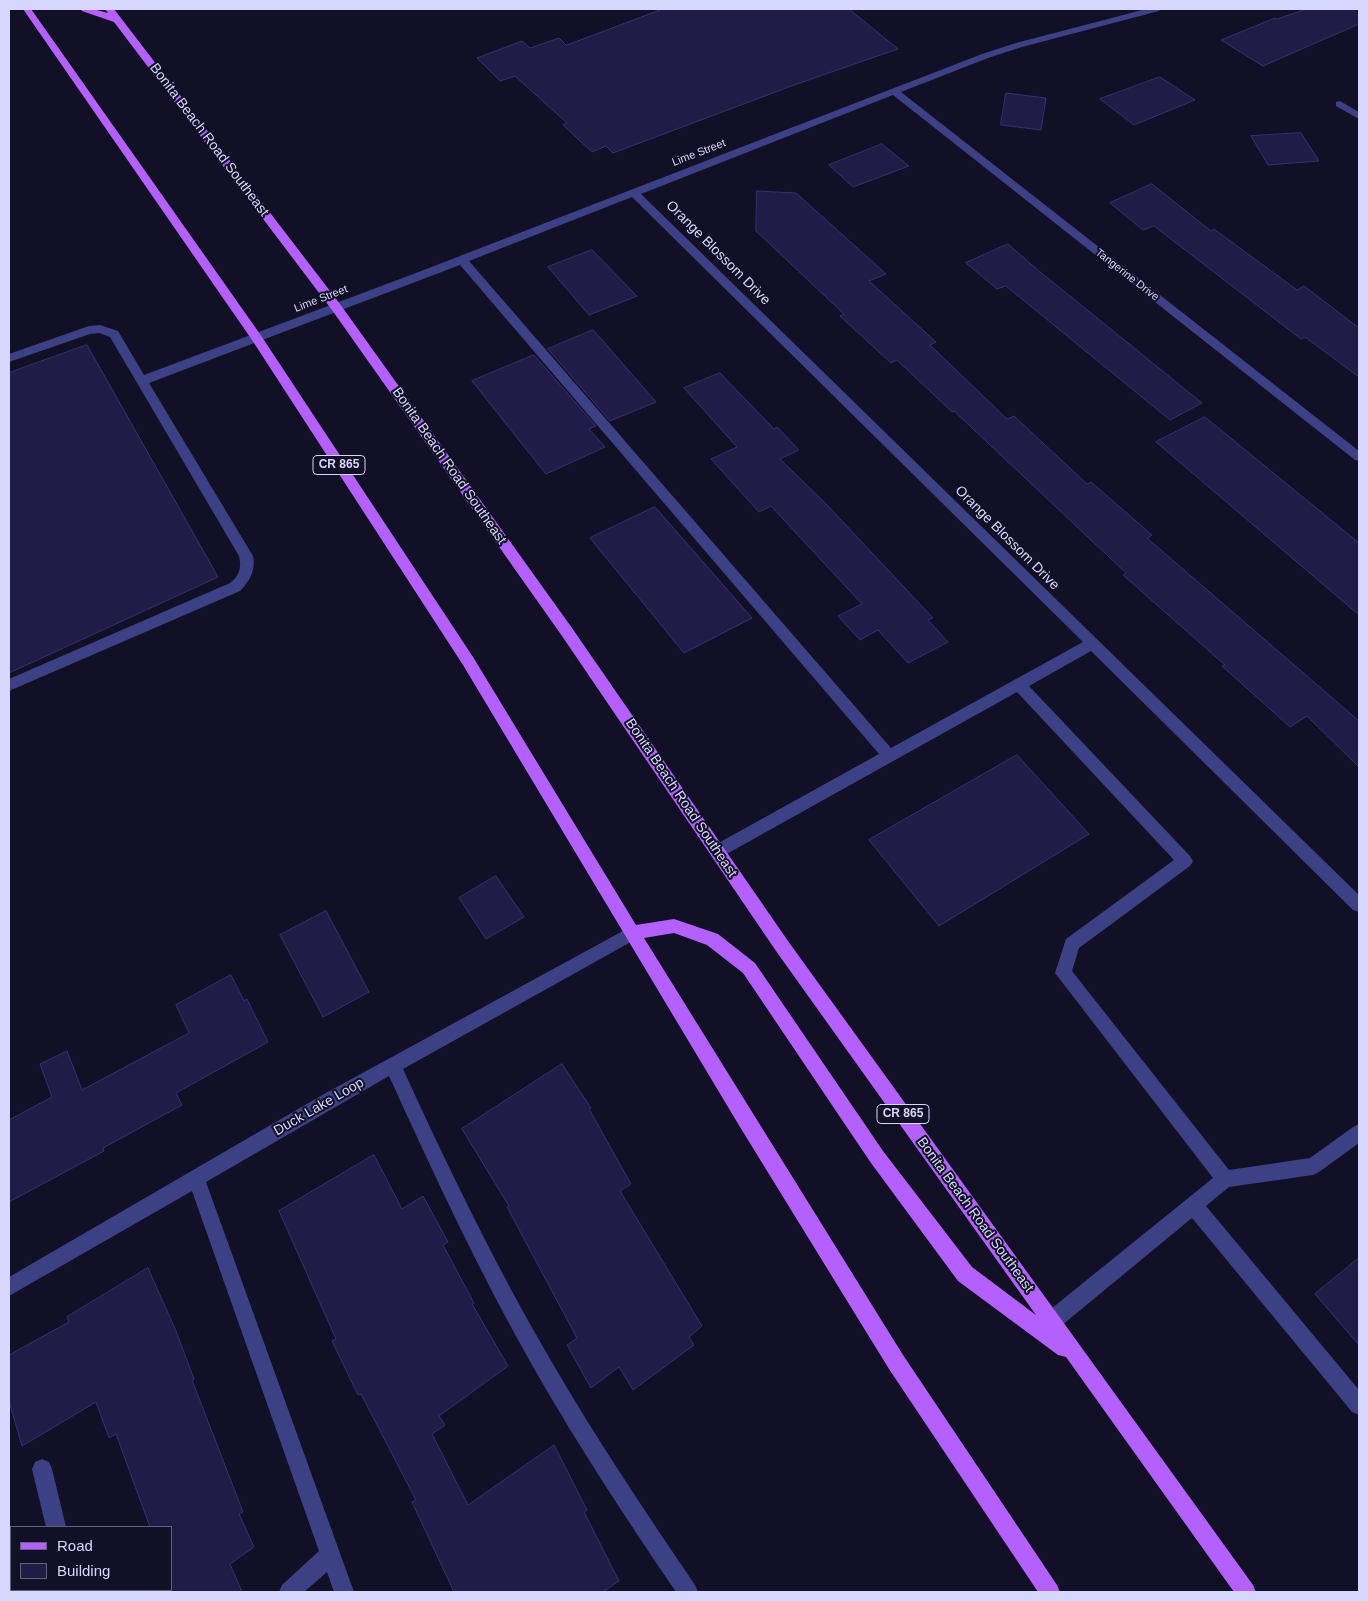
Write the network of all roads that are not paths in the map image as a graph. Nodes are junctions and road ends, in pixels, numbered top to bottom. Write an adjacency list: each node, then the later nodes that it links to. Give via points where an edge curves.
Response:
1 (27, 9): 12 (main road, CR 865)
2 (85, 9): 5 (main road)
3 (109, 9): 5 (main road, Bonita Beach Road Southeast / CR 865)
4 (1156, 9): 6 (street, Lime Street, via 1019,45)
5 (118, 20): 11 (main road, Bonita Beach Road Southeast / CR 865)
6 (895, 92): 9 (street, Lime Street); 15 (street, Tangerine Drive)
7 (1340, 104): 8 (street)
8 (1359, 116)
9 (633, 192): 10 (street, Lime Street); 16 (street, Orange Blossom Drive)
10 (462, 259): 11 (street, Lime Street); 19 (street)
11 (336, 307): 12 (street, Lime Street); 20 (main road, Bonita Beach Road Southeast / CR 865, via 578,647)
12 (256, 338): 14 (street, Lime Street); 22 (main road, CR 865, via 468,661)
13 (9, 358): 14 (street, via 79,332 100,329 114,334)
14 (141, 381): 18 (street, via 246,556 247,572 235,587)
15 (1359, 457)
16 (1092, 644): 17 (street); 21 (street, Orange Blossom Drive)
17 (1018, 684): 19 (street); 26 (street, via 1185,861 1072,944 1063,973)
18 (9, 685)
19 (889, 756): 20 (street)
20 (718, 851): 29 (main road, Bonita Beach Road Southeast / CR 865)
21 (1359, 905)
22 (632, 933): 23 (street, Duck Lake Loop); 29 (main road, via 674,926 712,939 749,968 877,1157 964,1274); 37 (main road, CR 865, via 896,1362)
23 (393, 1065): 25 (street, Duck Lake Loop); 36 (street, via 446,1184 543,1366 614,1484)
24 (1359, 1133): 26 (street, via 1313,1166)
25 (196, 1178): 28 (street, Duck Lake Loop); 33 (street)
26 (1225, 1179): 27 (street)
27 (1193, 1205): 29 (street); 30 (street)
28 (9, 1287)
29 (1046, 1326): 38 (main road, via 1077,1357)
30 (1359, 1405)
31 (42, 1470): 32 (street)
32 (56, 1526)
33 (329, 1556): 34 (street); 35 (street)
34 (289, 1592)
35 (344, 1592)
36 (688, 1592)
37 (1050, 1592)
38 (1246, 1592)

